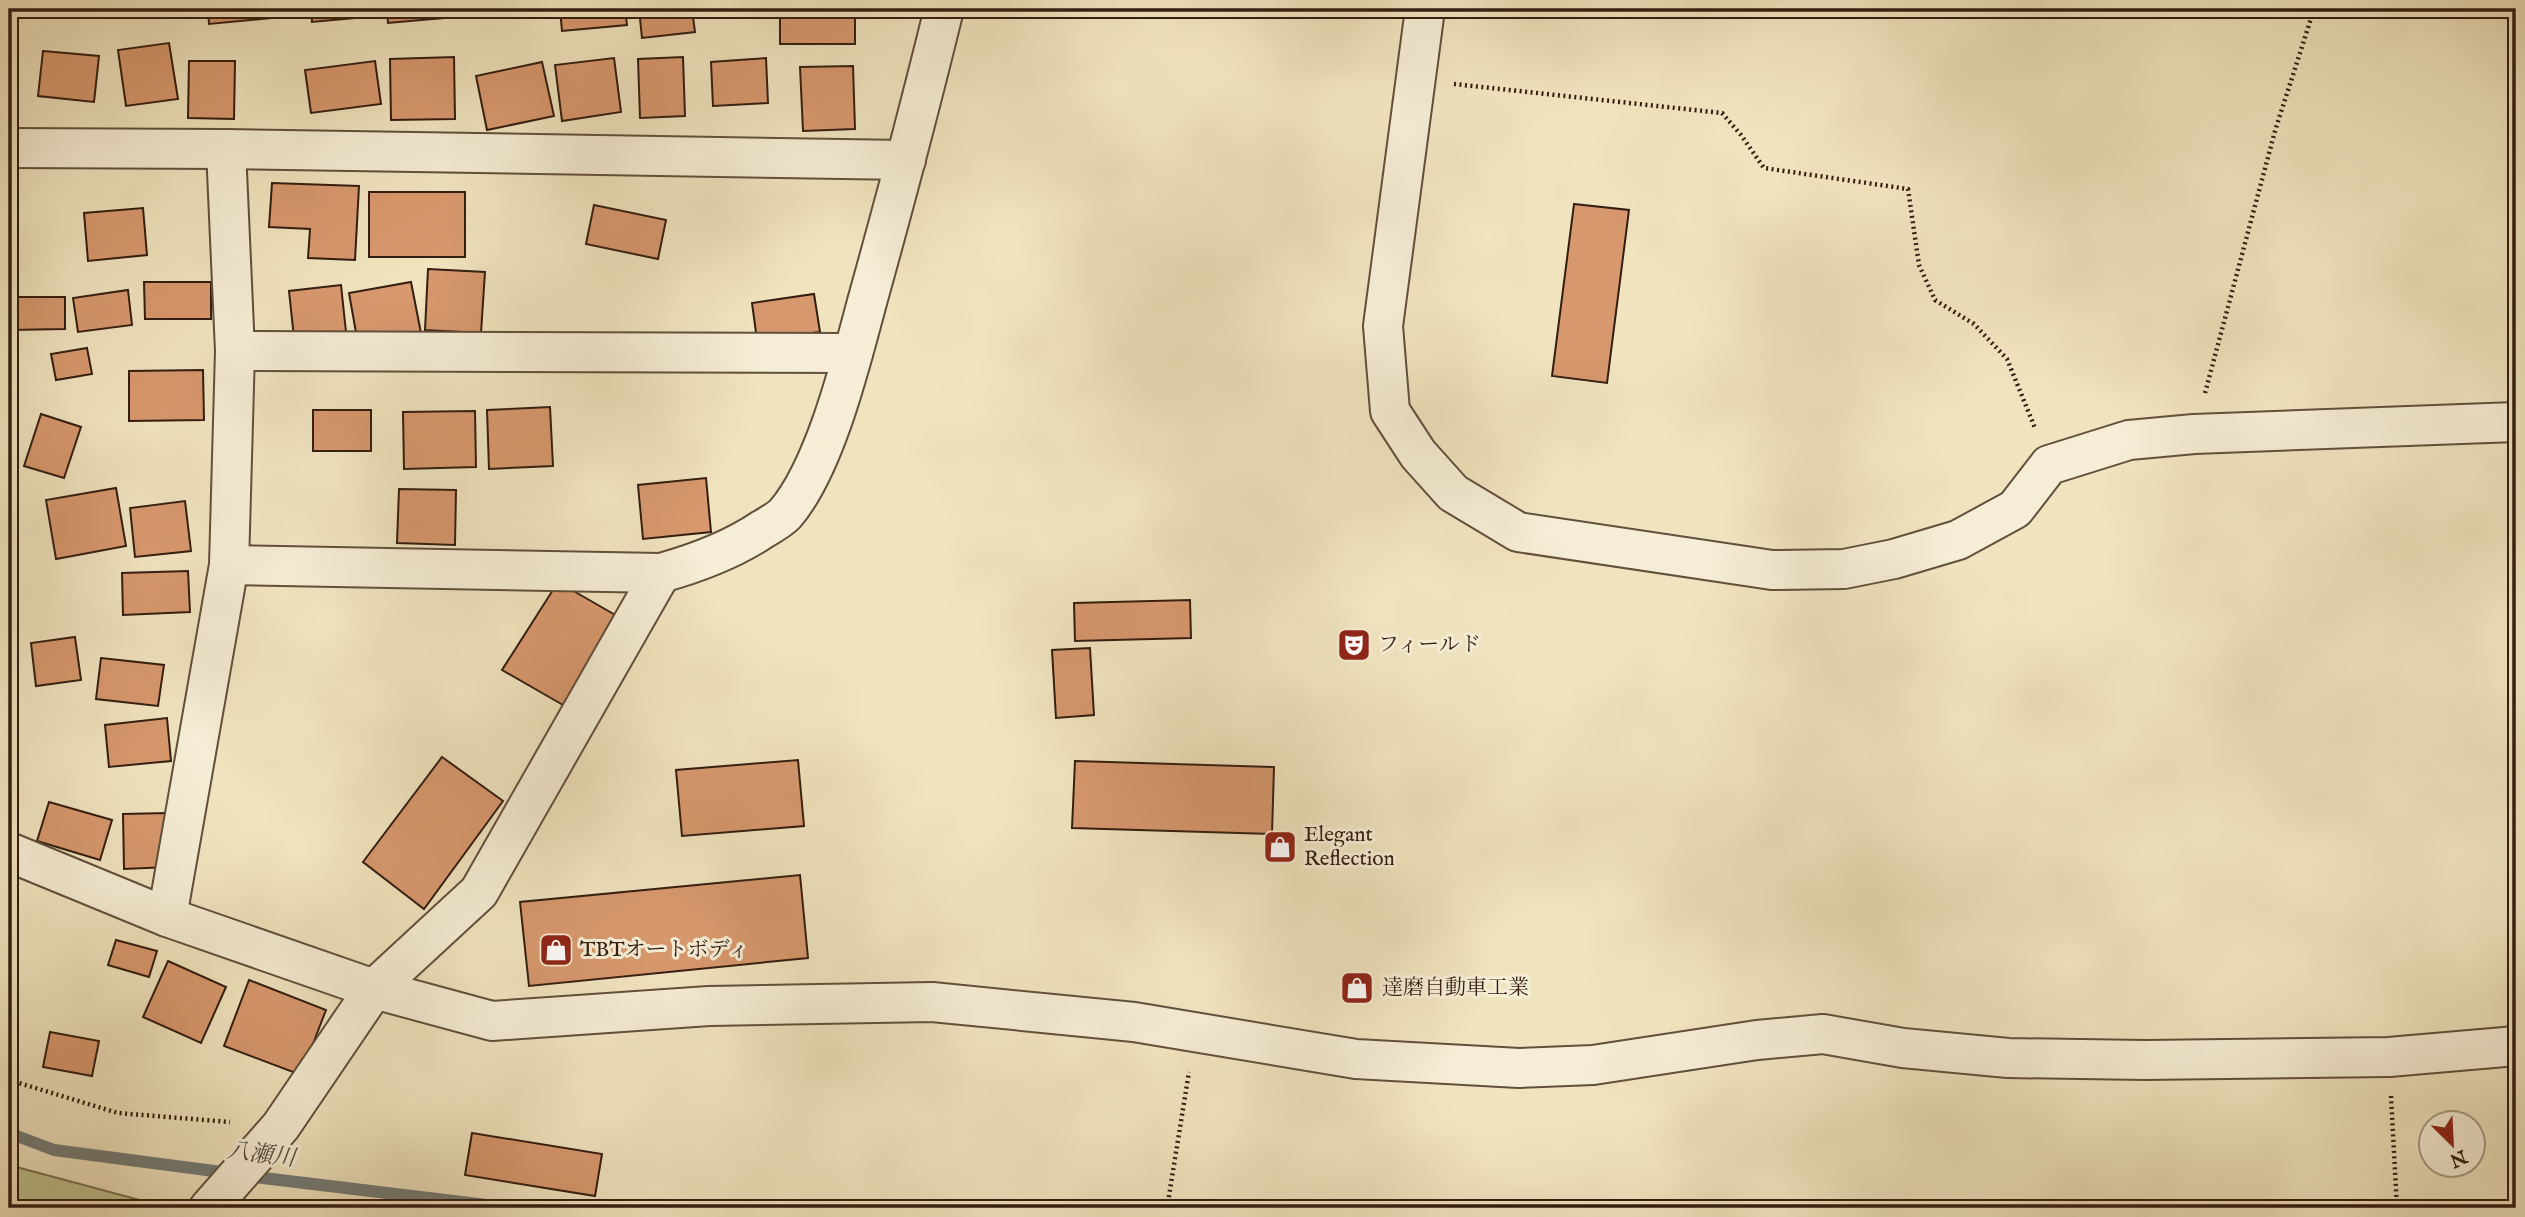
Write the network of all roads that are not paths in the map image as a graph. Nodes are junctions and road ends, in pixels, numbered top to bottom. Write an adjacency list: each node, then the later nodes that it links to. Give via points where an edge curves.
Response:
1 (944, 9): 5 (street)
2 (1425, 9): 8 (street, via 1383,326 1390,411 1418,454 1453,493 1518,532 1772,570 1844,569 1958,540 2015,509 2049,465 2129,440)
3 (9, 148): 4 (street)
4 (226, 149): 5 (street); 6 (street)
5 (906, 160): 7 (street)
6 (235, 351): 7 (street); 9 (street)
7 (853, 353): 10 (street, via 806,486 783,516 745,542)
8 (2516, 422)
9 (229, 565): 10 (street); 12 (street)
10 (661, 573): 13 (street, via 479,892)
11 (9, 852): 12 (street)
12 (167, 917): 13 (street)
13 (374, 989): 14 (street, via 492,1021 709,1006 932,1002 1134,1022 1356,1059 1519,1068 1593,1065 1823,1034 1903,1048 2008,1058 2389,1057); 15 (street, via 274,1135)
14 (2516, 1046)
15 (212, 1204)

